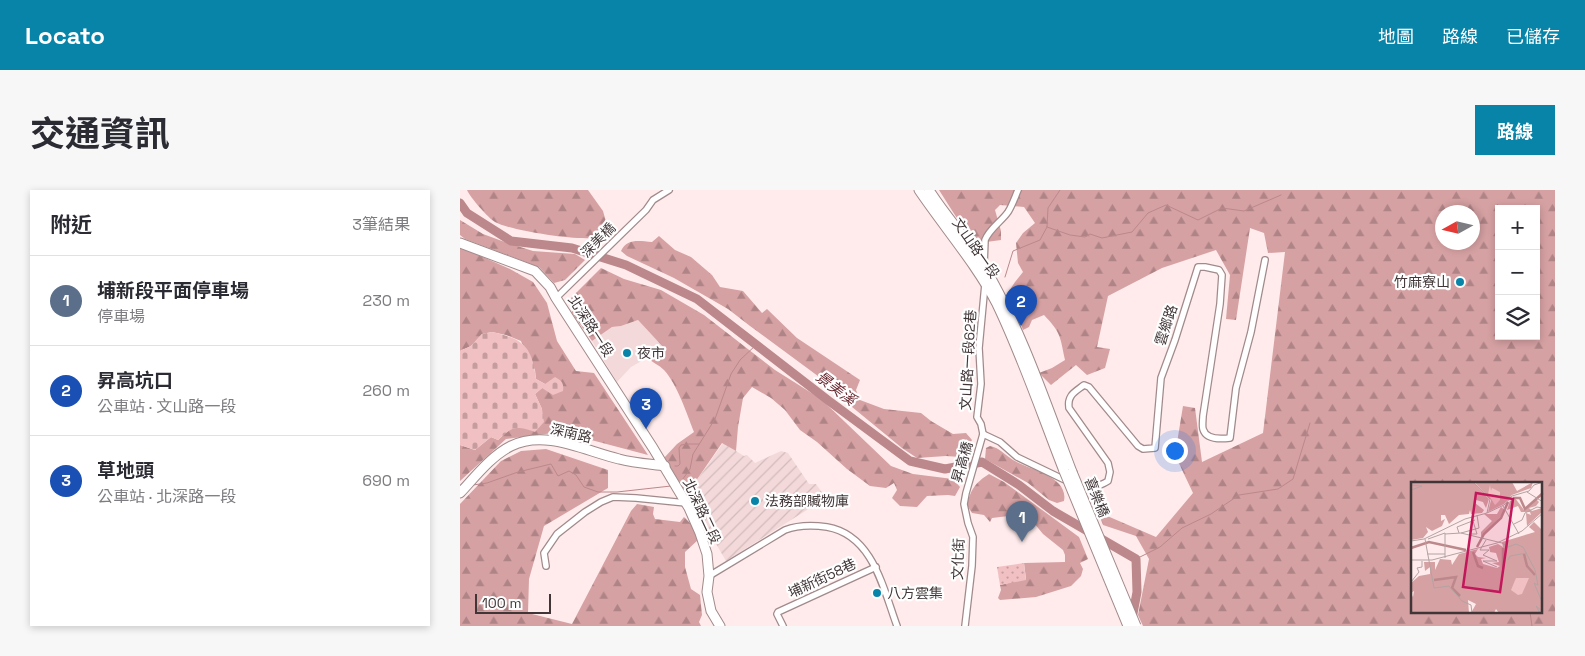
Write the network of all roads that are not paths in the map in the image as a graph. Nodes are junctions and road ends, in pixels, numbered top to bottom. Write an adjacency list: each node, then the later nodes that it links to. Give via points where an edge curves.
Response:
1 (670, 190): 9 (street, 深美橋, via 654,200)
2 (920, 190): 8 (main road, 文山路一段)
3 (929, 190): 7 (main road, 文山路一段)
4 (1018, 190): 7 (street, 文山路一段62巷, via 1008,212 986,236)
5 (460, 243): 9 (main road, 北深路一段, via 535,271)
6 (1265, 260): 11 (street, 雲鄉路, via 1236,388 1230,438 1217,439 1203,429 1222,276 1219,270 1205,266 1198,268 1161,378 1155,448 1138,446 1084,385 1071,394 1069,408 1108,463 1108,481 1103,485 1081,487 1017,457 1000,442)
7 (984, 266): 8 (street, 文山路一段62巷); 10 (main road, 文山路一段, via 1003,301)
8 (985, 283): 10 (main road, 文山路一段); 11 (street, 文山路一段62巷, via 977,417)
9 (556, 298): 12 (main road, 北深路一段)
10 (1032, 378): 23 (main road, 喜樂橋, bridge, via 1064,471); 24 (main road, 喜樂橋, bridge)
11 (982, 436): 14 (street, 昇高橋)
12 (665, 466): 13 (main road, 深南路, via 620,459 557,441 521,442 498,454); 15 (main road, 北深路二段)
13 (465, 488)
14 (966, 493): 22 (street, 文化街, via 964,504 973,537)
15 (686, 503): 16 (street, via 613,497 601,502 557,534 544,553); 18 (main road, 北深路二段, via 708,554)
16 (546, 566)
17 (876, 567): 18 (street, via 851,535 827,527 799,526 785,530); 20 (street, 埔新街58巷, via 778,612); 21 (street)
18 (709, 576): 19 (main road, 北深路二段, via 709,602)
19 (720, 626)
20 (783, 626)
21 (897, 626)
22 (965, 626)
23 (1128, 626)
24 (1136, 626)

